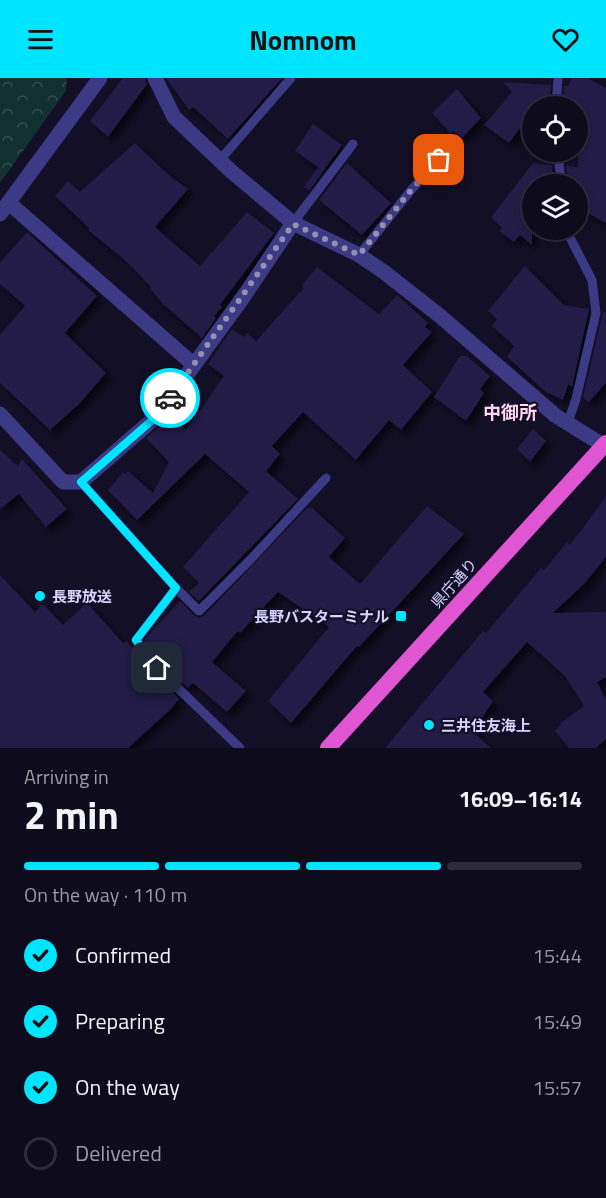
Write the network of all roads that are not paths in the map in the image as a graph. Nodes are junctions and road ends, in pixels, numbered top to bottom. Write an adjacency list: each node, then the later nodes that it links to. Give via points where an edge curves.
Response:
1 (100, 78): 9 (street)
2 (155, 78): 8 (street, via 174,117)
3 (291, 78): 8 (lane)
4 (558, 78): 5 (lane)
5 (557, 96)
6 (353, 144): 10 (lane)
7 (452, 145): 12 (lane)
8 (220, 160): 10 (street)
9 (4, 209): 13 (street)
10 (293, 224): 12 (street); 13 (street)
11 (571, 240): 15 (lane, via 592,280 596,313)
12 (359, 255): 15 (street, via 440,316)
13 (194, 365): 18 (street, via 157,416)
14 (0, 414): 18 (street, via 63,482)
15 (567, 425): 16 (street)
16 (605, 445): 21 (highway, 県庁通り)
17 (326, 478): 19 (lane, via 199,610)
18 (81, 482): 19 (lane)
19 (176, 588): 20 (lane, via 136,640 177,689)
20 (240, 748)
21 (328, 748)

